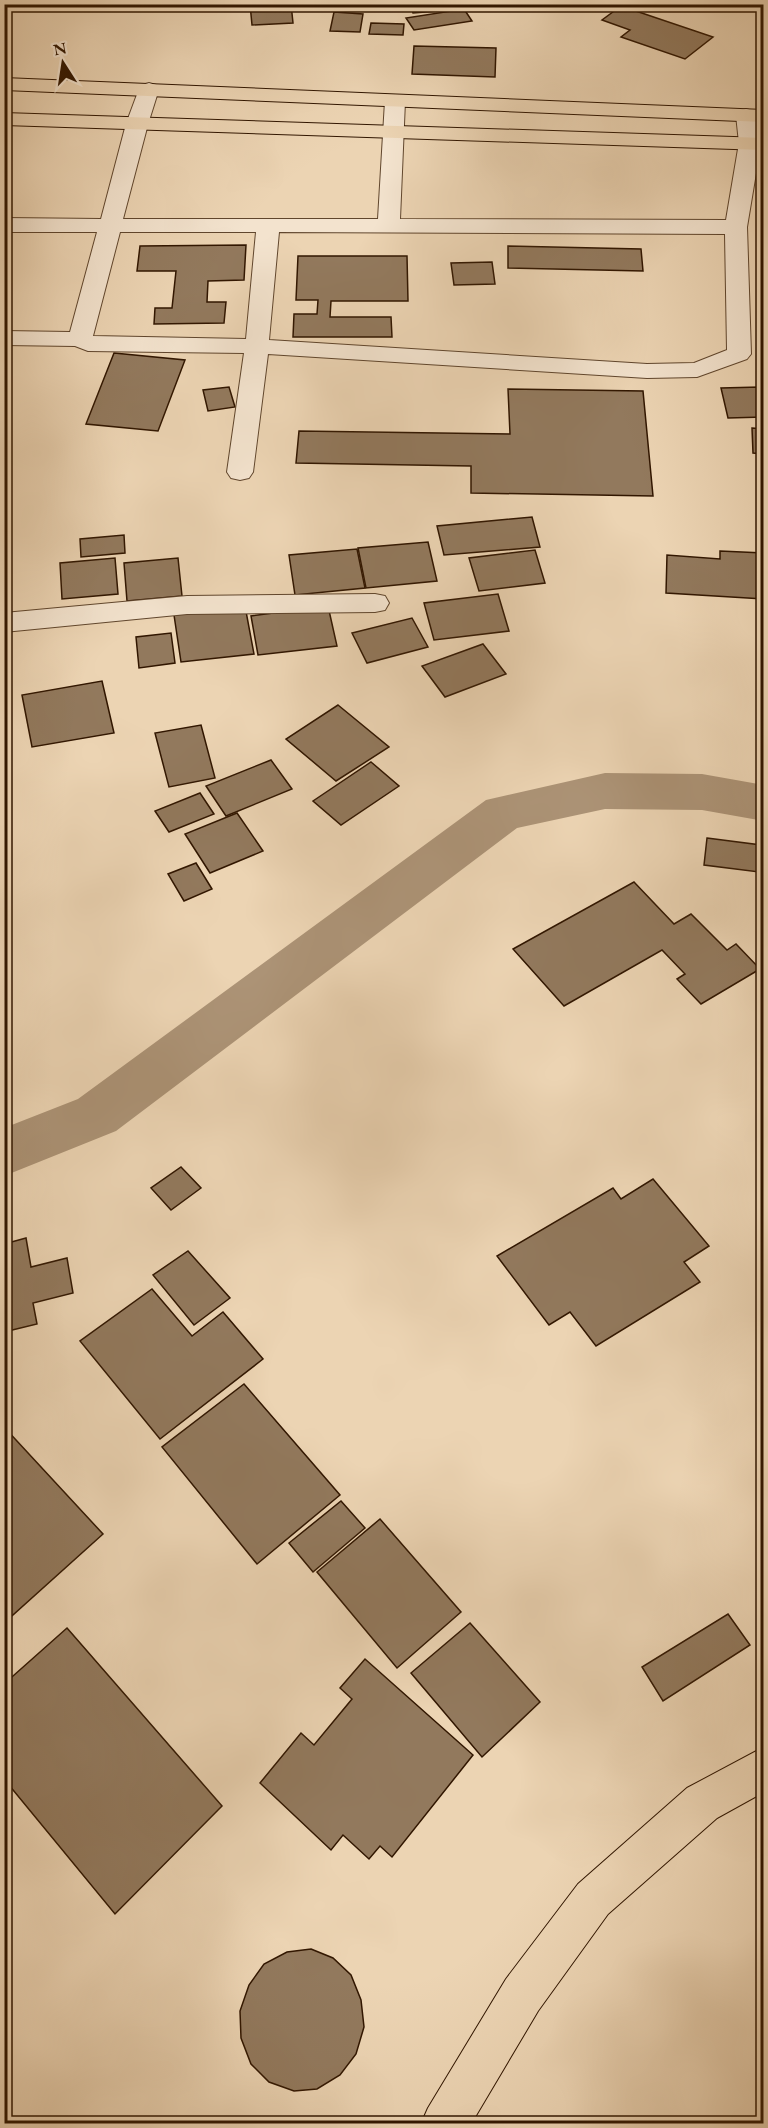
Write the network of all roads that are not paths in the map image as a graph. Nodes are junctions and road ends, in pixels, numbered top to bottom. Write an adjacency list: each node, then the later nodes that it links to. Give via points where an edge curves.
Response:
1 (4, 84): 2 (main road)
2 (149, 89): 3 (main road); 6 (street)
3 (395, 101): 4 (main road); 7 (street)
4 (755, 116): 8 (street)
5 (4, 119): 6 (main road)
6 (137, 124): 7 (main road); 10 (street)
7 (394, 130): 8 (main road); 12 (street)
8 (757, 144): 13 (street)
9 (4, 225): 10 (street)
10 (110, 225): 11 (street); 15 (street)
11 (268, 225): 12 (street); 16 (street)
12 (389, 225): 13 (street)
13 (736, 227): 16 (street, via 740,354 697,370 647,371)
14 (4, 338): 15 (street)
15 (80, 339): 16 (street, via 88,344)
16 (257, 346): 17 (street)
17 (240, 472)
18 (375, 603): 19 (street, via 187,605)
19 (4, 623)
20 (764, 1768): 21 (main road, via 702,1803 593,1899 522,1995)
21 (444, 2124)

